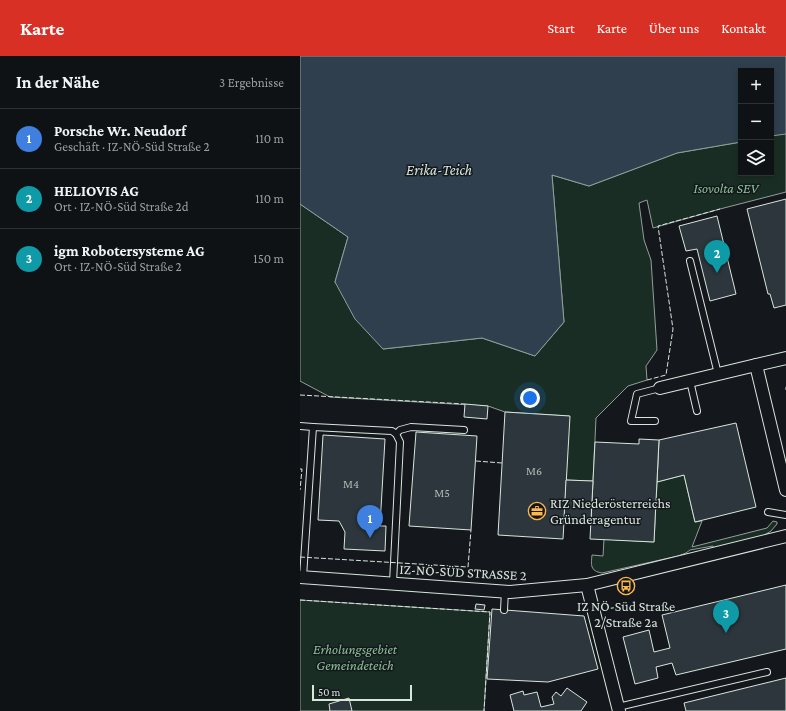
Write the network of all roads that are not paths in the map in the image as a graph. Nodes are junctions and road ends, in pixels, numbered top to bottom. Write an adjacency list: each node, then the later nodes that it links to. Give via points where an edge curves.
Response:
1 (690, 261): 4 (lane)
2 (786, 358): 3 (street)
3 (756, 365): 4 (street); 13 (street)
4 (718, 374): 5 (street)
5 (690, 381): 6 (street); 7 (lane)
6 (660, 388): 8 (lane, via 637,394 631,421)
7 (697, 411)
8 (654, 421)
9 (300, 426): 10 (lane)
10 (313, 427): 12 (lane, via 392,431); 17 (lane)
11 (464, 430): 12 (lane, via 411,427)
12 (396, 434): 18 (lane, via 400,442)
13 (786, 490)
14 (768, 512): 15 (lane)
15 (786, 515)
16 (786, 536): 19 (street, IZ-NÖ-SÜD STRASSE 2)
17 (301, 575): 18 (street, IZ-NÖ-SÜD STRASSE 2)
18 (393, 583): 20 (street, IZ-NÖ-SÜD STRASSE 2)
19 (587, 585): 20 (street, IZ-NÖ-SÜD STRASSE 2); 23 (street)
20 (505, 591): 21 (lane)
21 (504, 610)
22 (767, 672): 23 (lane)
23 (618, 709)

